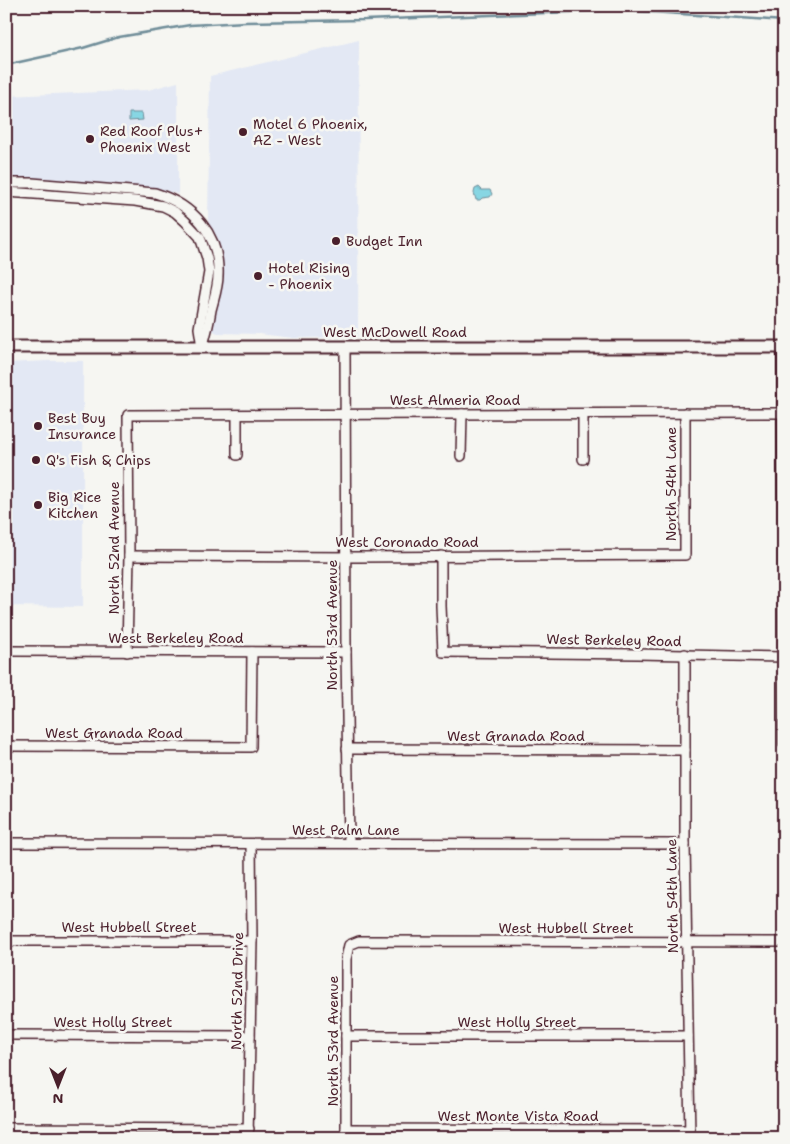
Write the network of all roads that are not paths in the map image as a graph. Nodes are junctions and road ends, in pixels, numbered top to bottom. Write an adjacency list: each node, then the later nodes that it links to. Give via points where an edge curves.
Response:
1 (6, 183): 6 (street, via 155,193 183,205 202,223 212,238 217,256 218,277)
2 (6, 192): 6 (street, via 134,201 175,212 200,237 207,258 209,272 198,328)
3 (6, 347): 6 (main road, West McDowell Road)
4 (345, 347): 5 (main road, West McDowell Road); 6 (main road, West McDowell Road); 8 (street, North 53rd Avenue)
5 (783, 347): 7 (street)
6 (202, 348)
7 (782, 413): 11 (street, West Almeria Road); 21 (street)
8 (346, 414): 9 (street, West Almeria Road); 13 (street, West Almeria Road); 20 (street, North 53rd Avenue)
9 (462, 414): 10 (street, West Almeria Road); 15 (street)
10 (583, 414): 11 (street, West Almeria Road); 16 (street)
11 (685, 414): 17 (street, North 54th Lane)
12 (128, 415): 13 (street, West Almeria Road); 18 (street, North 52nd Avenue)
13 (236, 415): 14 (street)
14 (237, 455)
15 (461, 456)
16 (583, 459)
17 (685, 555): 19 (street, West Coronado Road)
18 (129, 556): 20 (street, West Coronado Road); 23 (street, North 52nd Avenue)
19 (441, 556): 20 (street, West Coronado Road); 26 (street, West Berkeley Road, via 443,652)
20 (346, 557): 25 (street, North 53rd Avenue)
21 (784, 567): 27 (street)
22 (6, 651): 23 (street, West Berkeley Road)
23 (127, 652): 24 (street, West Berkeley Road)
24 (252, 652): 25 (street, West Berkeley Road); 29 (street, West Granada Road, via 252,747)
25 (346, 652): 30 (street, North 53rd Avenue)
26 (685, 654): 27 (street, West Berkeley Road); 31 (street, North 54th Lane)
27 (783, 657): 28 (street)
28 (784, 744)
29 (6, 746)
30 (347, 749): 31 (street, West Granada Road); 33 (street, North 53rd Avenue)
31 (685, 750): 35 (street, North 54th Lane)
32 (6, 843): 34 (street, West Palm Lane)
33 (349, 843): 34 (street, West Palm Lane); 35 (street, West Palm Lane)
34 (251, 844): 37 (street, North 52nd Drive)
35 (685, 844): 38 (street, North 54th Lane)
36 (6, 941): 37 (street, West Hubbell Street)
37 (252, 941): 42 (street, North 52nd Drive)
38 (687, 942): 39 (street, West Hubbell Street); 40 (street, West Hubbell Street, via 359,941); 44 (street, North 54th Lane)
39 (784, 942)
40 (349, 944): 43 (street, North 53rd Avenue, via 346,959)
41 (6, 1035): 42 (street, West Holly Street)
42 (250, 1036): 46 (street, North 52nd Drive)
43 (346, 1036): 44 (street, West Holly Street); 47 (street, North 53rd Avenue)
44 (688, 1036): 48 (street, North 54th Lane)
45 (6, 1128): 46 (street)
46 (249, 1133)
47 (346, 1133): 48 (street, West Monte Vista Road, via 642,1131)
48 (690, 1134)

